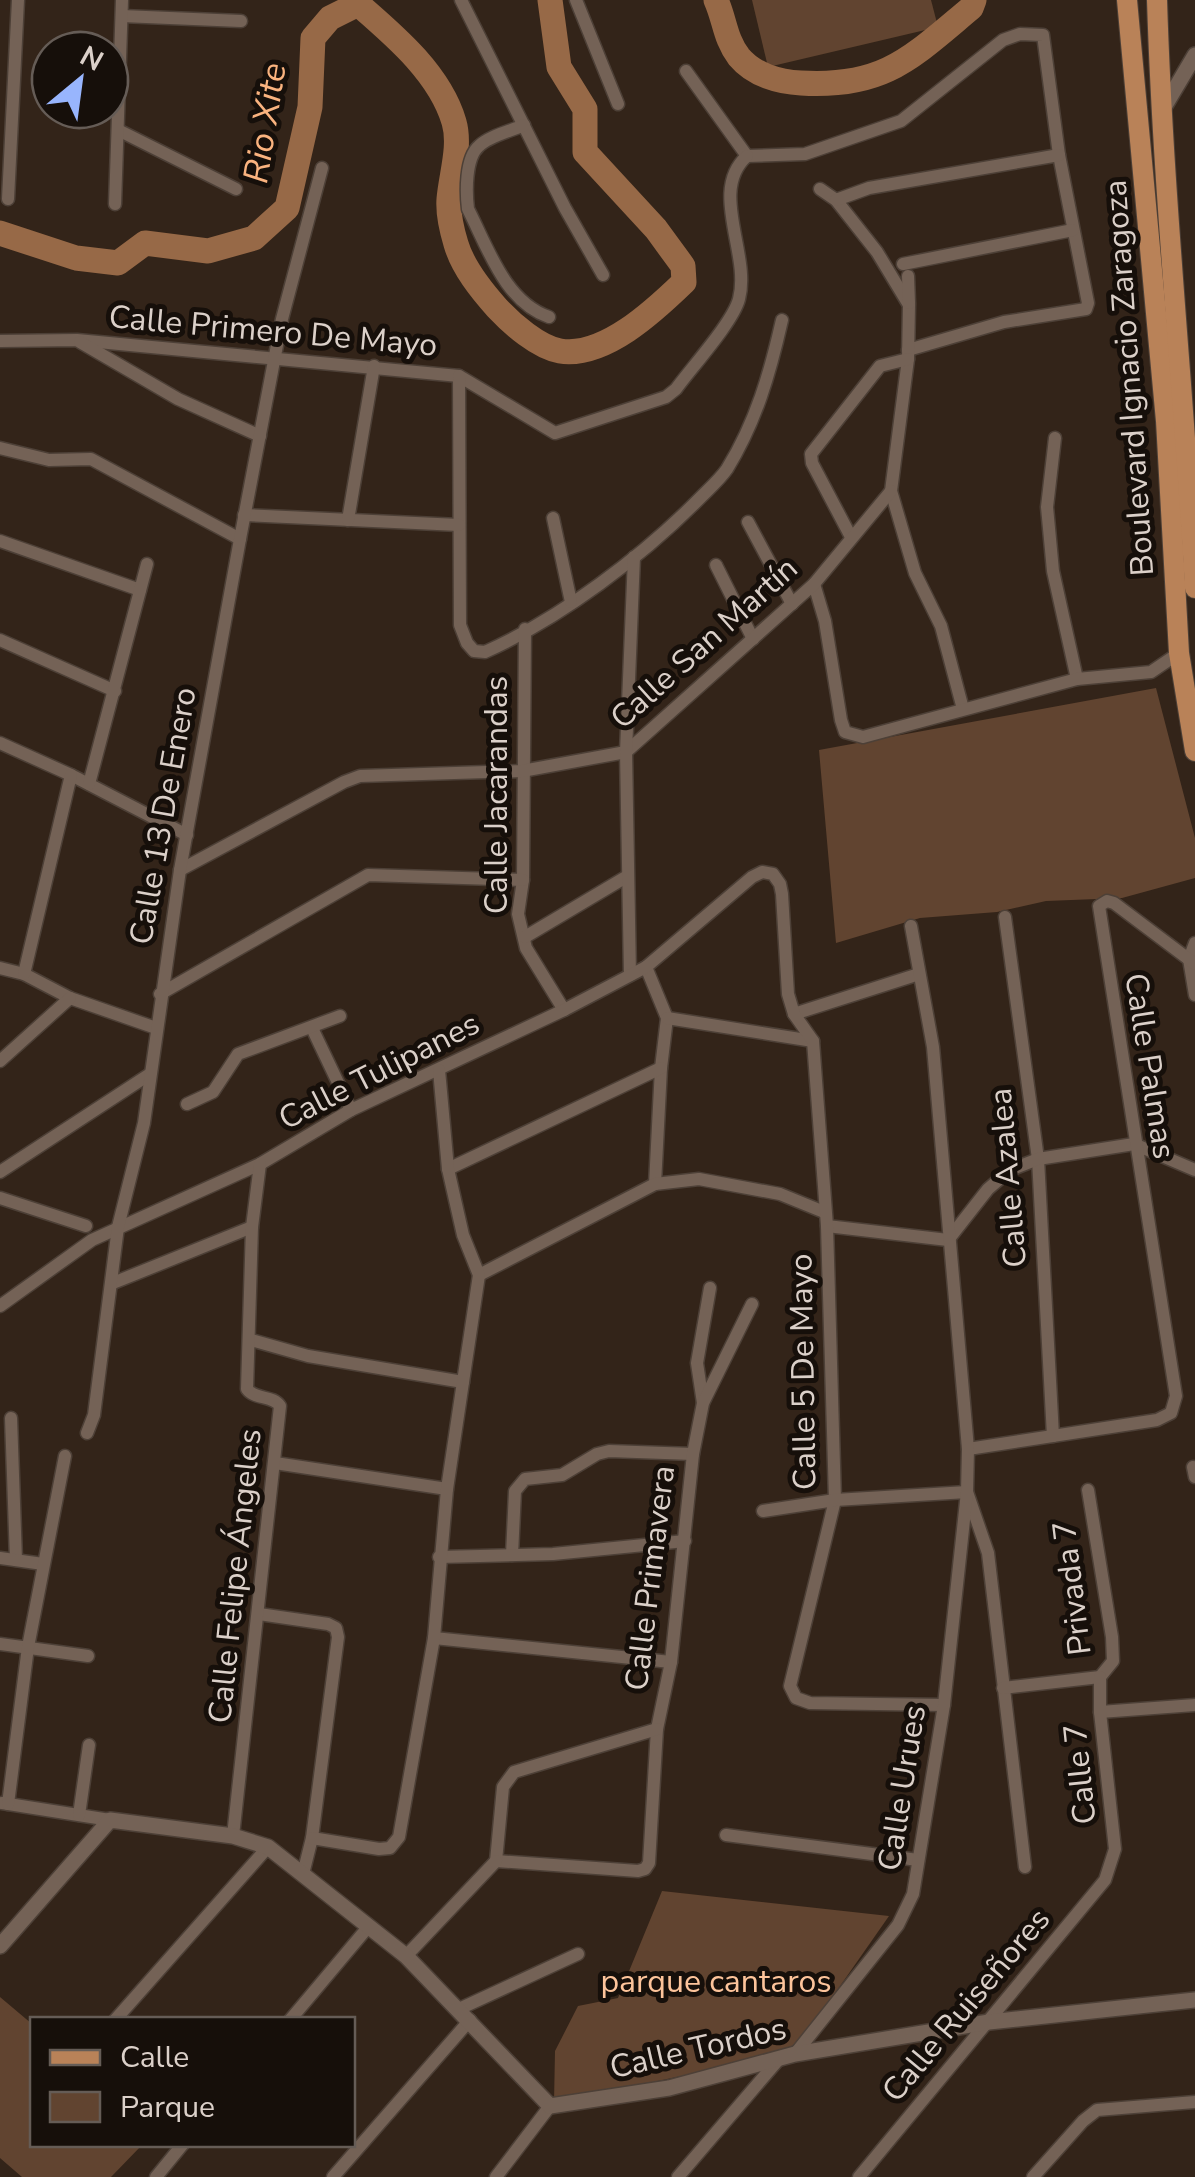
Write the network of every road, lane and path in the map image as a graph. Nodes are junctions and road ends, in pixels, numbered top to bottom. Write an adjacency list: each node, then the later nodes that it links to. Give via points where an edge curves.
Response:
1 (18, 0): 11 (street)
2 (122, 0): 7 (street)
3 (460, 0): 16 (street)
4 (576, 0): 14 (street)
5 (1128, 0): 60 (main road, Boulevard Ignacio Zaragoza, via 1166,420)
6 (1157, 0): 15 (main road, Boulevard Ignacio Zaragoza)
7 (122, 16): 8 (street); 9 (street)
8 (242, 21)
9 (122, 30)
10 (0, 46): 11 (street)
11 (18, 46): 23 (street)
12 (1195, 55): 15 (street)
13 (686, 71): 19 (street)
14 (618, 104)
15 (1161, 112): 53 (main road, Boulevard Ignacio Zaragoza)
16 (524, 126): 27 (street); 29 (street, via 479,146 466,196 506,284 530,310)
17 (118, 130): 21 (street); 25 (street)
18 (1059, 155): 19 (street, via 1043,34 1020,34 1003,40 901,121 805,154); 24 (street, via 869,188); 26 (street)
19 (747, 156): 36 (street, Calle Primero De Mayo, via 734,168 730,186 736,309 666,397 555,433)
20 (322, 168): 34 (street, Calle 13 De Enero)
21 (236, 189)
22 (820, 189): 24 (street)
23 (8, 199)
24 (836, 200): 28 (street)
25 (115, 204)
26 (1073, 230): 28 (street, via 906,270); 33 (street, via 1086,309 1004,322)
27 (604, 276)
28 (909, 306): 33 (street)
29 (549, 317)
30 (782, 320): 49 (street, via 768,384 725,473)
31 (0, 340): 32 (street, Calle Primero De Mayo)
32 (77, 340): 34 (street, Calle Primero De Mayo); 37 (street, via 178,399)
33 (908, 354): 40 (street); 46 (street, via 880,366 811,454)
34 (274, 359): 35 (street, Calle Primero De Mayo); 37 (street, Calle 13 De Enero)
35 (374, 366): 36 (street, Calle Primero De Mayo); 43 (street)
36 (459, 376): 45 (street)
37 (260, 436): 41 (street, Calle 13 De Enero)
38 (1055, 438): 61 (street, via 1047,507 1053,571)
39 (0, 448): 47 (street, via 49,460 91,460)
40 (890, 492): 46 (street, Calle San Martín); 63 (street, via 915,573 941,626)
41 (244, 515): 43 (street); 47 (street, Calle 13 De Enero)
42 (553, 518): 55 (street)
43 (348, 520): 45 (street)
44 (748, 522): 56 (street)
45 (458, 525): 57 (street, via 466,642 485,652)
46 (852, 538): 52 (street, Calle San Martín)
47 (240, 539): 70 (street, Calle 13 De Enero)
48 (0, 541): 54 (street)
49 (634, 556): 55 (street); 66 (street)
50 (147, 564): 54 (street)
51 (716, 565): 58 (street)
52 (814, 584): 56 (street, Calle San Martín); 63 (street, via 845,732 863,738)
53 (1195, 588)
54 (140, 590): 62 (street)
55 (571, 602): 57 (street)
56 (792, 604): 58 (street, Calle San Martín)
57 (525, 630): 67 (street, Calle Jacarandas)
58 (753, 638): 66 (street, Calle San Martín)
59 (0, 640): 62 (street)
60 (1179, 653): 61 (street, via 1152,672); 65 (main road, Boulevard Ignacio Zaragoza)
61 (1077, 680): 63 (street)
62 (115, 690): 69 (street)
63 (963, 709)
64 (0, 743): 68 (street)
65 (1195, 751)
66 (626, 752): 67 (street, Calle San Martín); 72 (street)
67 (522, 771): 71 (street, Calle San Martín, via 360,776); 73 (street, Calle Jacarandas)
68 (71, 775): 69 (street); 81 (street)
69 (89, 784): 70 (street)
70 (188, 835): 71 (street, Calle 13 De Enero)
71 (180, 870): 84 (street, Calle 13 De Enero)
72 (626, 877): 76 (street); 83 (street)
73 (522, 880): 76 (street, Calle Jacarandas, via 518,914); 84 (street, via 368,875)
74 (1005, 917): 101 (street, Calle Azalea)
75 (911, 926): 82 (street, Calle Urues)
76 (525, 937): 87 (street, Calle Jacarandas)
77 (1195, 943): 78 (street)
78 (1192, 961): 85 (street); 100 (street, Calle Palmas, via 1114,904 1099,906)
79 (646, 966): 83 (street, Calle Tulipanes); 88 (street, Calle Tulipanes, via 752,877 773,874 780,884); 90 (street)
80 (0, 968): 81 (street)
81 (24, 974): 86 (street)
82 (919, 974): 88 (street); 112 (street, Calle Urues, via 933,1048)
83 (630, 975): 87 (street, Calle Tulipanes)
84 (160, 994): 91 (street, Calle 13 De Enero)
85 (1195, 995)
86 (70, 998): 91 (street); 94 (street)
87 (564, 1010): 96 (street, Calle Tulipanes)
88 (794, 1014): 93 (street, Calle 5 De Mayo)
89 (340, 1016): 92 (street)
90 (667, 1018): 93 (street); 95 (street)
91 (156, 1028): 97 (street, Calle 13 De Enero)
92 (312, 1028): 98 (street, via 238,1054 213,1092); 99 (street)
93 (812, 1041): 108 (street, Calle 5 De Mayo)
94 (0, 1061)
95 (660, 1068): 103 (street); 106 (street)
96 (439, 1070): 99 (street, Calle Tulipanes); 103 (street)
97 (150, 1074): 105 (street); 110 (street, Calle 13 De Enero)
98 (187, 1104)
99 (351, 1110): 102 (street, Calle Tulipanes)
100 (1134, 1144): 101 (street); 104 (street); 123 (street, Calle Palmas, via 1176,1396 1171,1413 1157,1420)
101 (1038, 1160): 112 (street, via 1010,1170 988,1189); 123 (street, Calle Azalea)
102 (260, 1164): 110 (street, Calle Tulipanes); 111 (street, Calle Felipe Ángeles)
103 (448, 1169): 113 (street)
104 (1195, 1170)
105 (0, 1172)
106 (655, 1184): 108 (street, via 699,1179 780,1194); 113 (street)
107 (0, 1198): 109 (street)
108 (826, 1219): 112 (street); 132 (street, Calle 5 De Mayo)
109 (86, 1226)
110 (118, 1227): 114 (street, Calle 13 De Enero); 117 (street, Calle Tulipanes)
111 (252, 1227): 114 (street); 118 (street, Calle Felipe Ángeles)
112 (948, 1240): 124 (street, Calle Urues)
113 (479, 1275): 119 (street)
114 (113, 1283): 122 (street, Calle 13 De Enero)
115 (710, 1288): 120 (street, via 697,1363)
116 (752, 1304): 120 (street, Calle Primavera)
117 (0, 1306)
118 (251, 1340): 119 (street); 128 (street, Calle Felipe Ángeles, via 247,1389 280,1406)
119 (463, 1382): 129 (street)
120 (703, 1403): 126 (street, Calle Primavera)
121 (11, 1418): 125 (street)
122 (87, 1433)
123 (1052, 1436): 124 (street)
124 (968, 1449): 131 (street, Calle Urues)
125 (6, 1453): 138 (street)
126 (693, 1454): 134 (street, Calle Primavera); 135 (street, via 609,1451 562,1475 525,1480 515,1490)
127 (66, 1456): 139 (street)
128 (275, 1462): 129 (street); 140 (street, Calle Felipe Ángeles)
129 (447, 1489): 136 (street)
130 (1088, 1490): 146 (street, Privada 7, via 1112,1637 1113,1661)
131 (967, 1492): 132 (street); 147 (street, Calle Urues, via 988,1553); 149 (street, Calle Urues)
132 (835, 1500): 133 (street); 149 (street, Calle 5 De Mayo, via 790,1686 796,1698)
133 (763, 1511)
134 (685, 1541): 135 (street); 145 (street, Calle Primavera)
135 (512, 1555): 136 (street)
136 (439, 1557): 141 (street)
137 (0, 1558): 138 (street)
138 (16, 1560): 139 (street)
139 (43, 1564): 143 (street)
140 (259, 1614): 158 (street, Calle Felipe Ángeles); 160 (street, via 336,1628)
141 (434, 1638): 145 (street); 160 (street, via 402,1827 390,1848)
142 (0, 1644): 143 (street)
143 (28, 1647): 144 (street); 152 (street)
144 (88, 1656)
145 (671, 1662): 153 (street, Calle Primavera)
146 (1100, 1677): 147 (street); 150 (street, Calle 7)
147 (1003, 1688): 165 (street, Calle Urues)
148 (1195, 1704): 150 (street)
149 (944, 1705): 162 (street, Calle Urues)
150 (1100, 1712): 164 (street, Calle 7)
151 (0, 1726): 152 (street)
152 (18, 1728): 155 (street)
153 (657, 1729): 163 (street, via 507,1777); 163 (street, Calle Primavera, via 646,1869)
154 (88, 1745): 156 (street)
155 (4, 1803): 156 (street)
156 (79, 1815): 157 (street)
157 (110, 1820): 158 (street); 168 (street)
158 (233, 1836): 161 (street)
159 (726, 1836): 162 (street)
160 (312, 1838): 166 (street)
161 (268, 1847): 166 (street); 173 (street)
162 (918, 1860): 176 (street, Calle Urues, via 913,1894 898,1925)
163 (496, 1861): 170 (street)
164 (1112, 1865): 175 (street, Calle Ruiseñores)
165 (1025, 1868)
166 (303, 1874): 167 (street)
167 (369, 1926): 170 (street); 174 (street)
168 (0, 1946)
169 (578, 1954): 172 (street)
170 (406, 1956): 172 (street)
171 (1195, 2000): 175 (street, Calle Tordos)
172 (464, 2014): 178 (street); 181 (street)
173 (118, 2017)
174 (293, 2017)
175 (989, 2022): 176 (street, Calle Tordos); 184 (street, Calle Ruiseñores)
176 (787, 2056): 178 (street, Calle Tordos, via 669,2088); 183 (street, Calle Urues)
177 (1195, 2102): 185 (street, via 1098,2110)
178 (550, 2106): 182 (street)
179 (181, 2147): 180 (street)
180 (156, 2177)
181 (333, 2177)
182 (496, 2177)
183 (678, 2177)
184 (859, 2177)
185 (1034, 2177)

